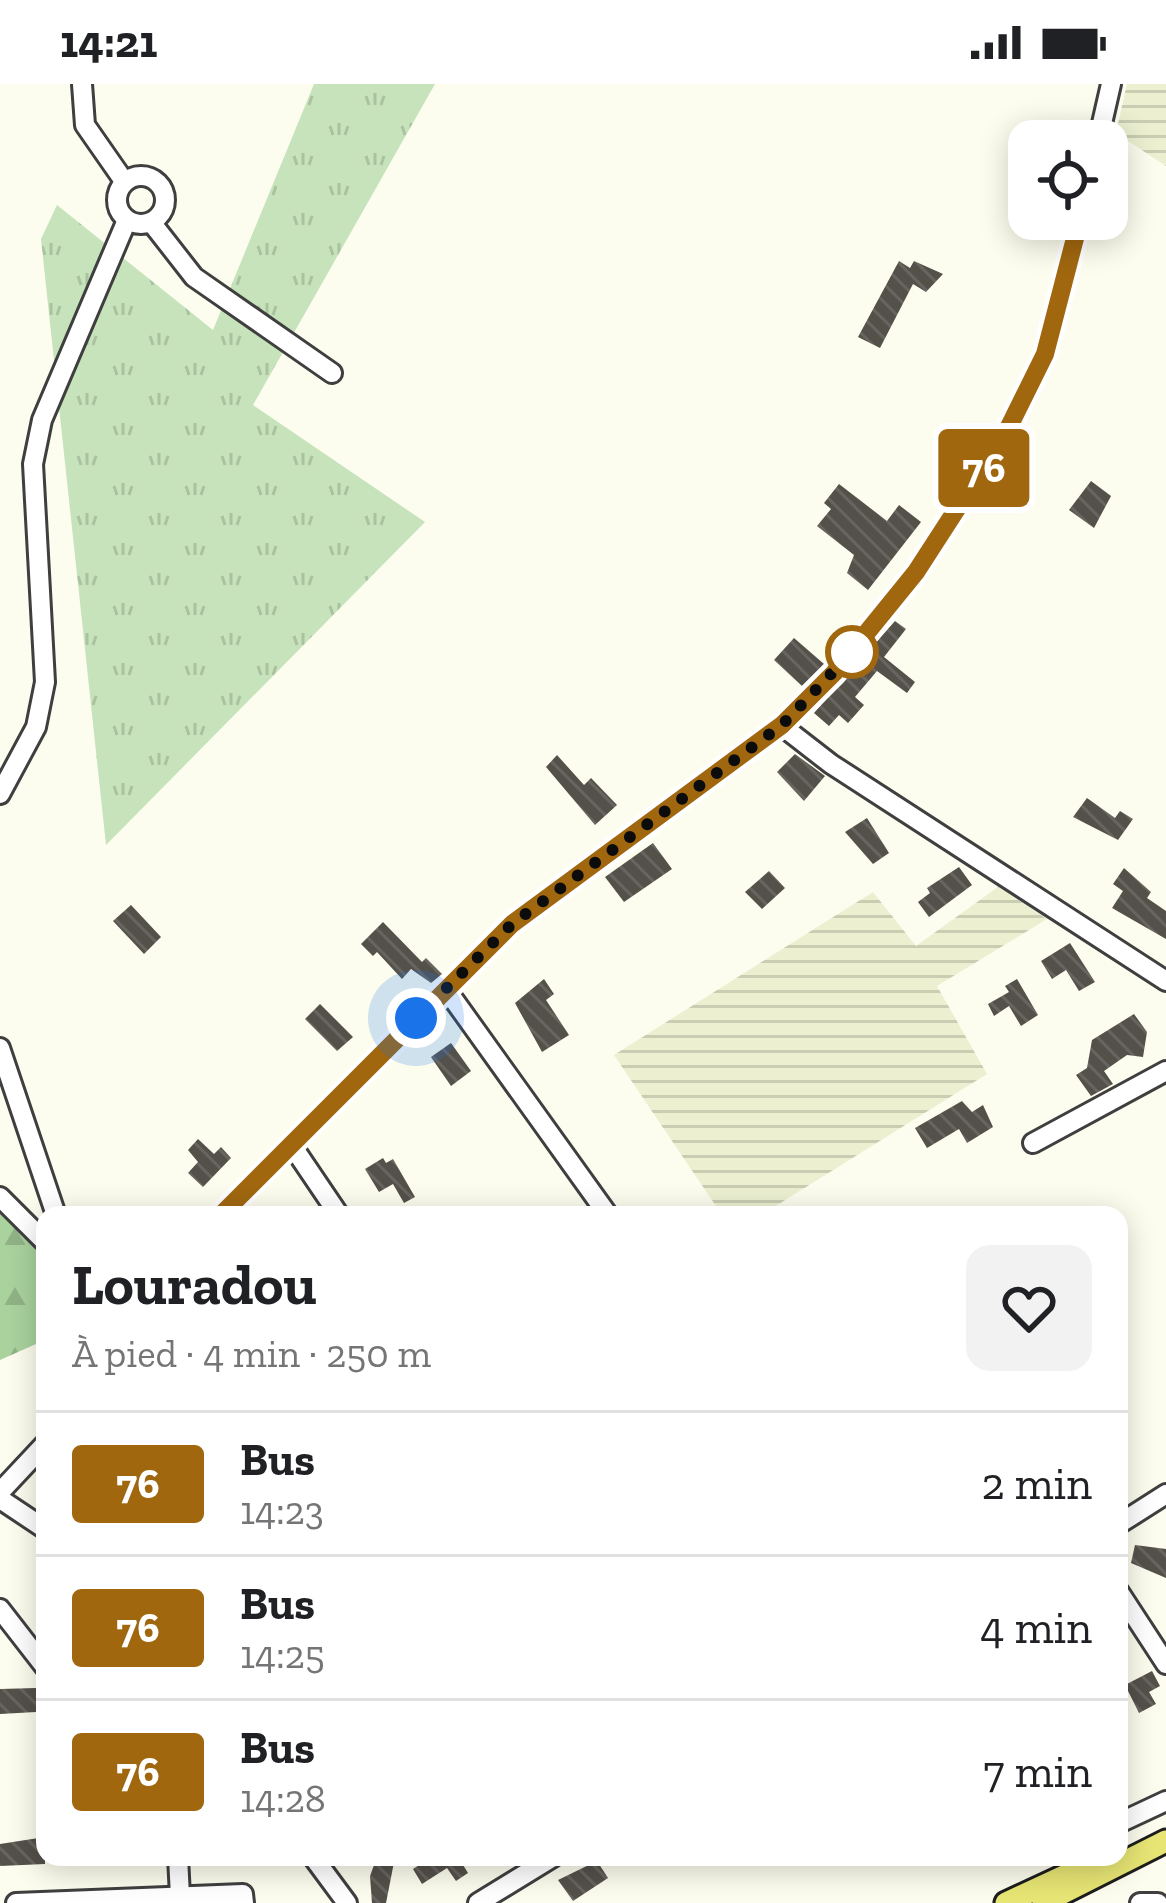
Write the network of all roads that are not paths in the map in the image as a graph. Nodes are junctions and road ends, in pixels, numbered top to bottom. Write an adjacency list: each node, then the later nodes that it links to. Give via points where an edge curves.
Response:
1 (82, 84): 4 (street, via 85,125)
2 (1111, 84): 3 (street)
3 (1103, 120)
4 (124, 182): 5 (street, via 116,201); 6 (street, via 148,176 161,186 165,202)
5 (127, 220): 6 (street); 10 (street, via 43,420 33,464 44,682 36,727)
6 (151, 222): 8 (street, via 194,277)
7 (1075, 240): 9 (street, via 1045,354 1006,433 916,572)
8 (332, 373)
9 (782, 725): 11 (street); 12 (street, via 530,910)
10 (0, 794)
11 (1166, 981)
12 (446, 989): 15 (street); 22 (street)
13 (0, 1048): 17 (street)
14 (1166, 1071): 16 (street)
15 (291, 1144): 20 (street); 21 (street)
16 (1034, 1144)
17 (44, 1170): 18 (street, via 38,1192); 19 (street)
18 (5, 1202): 23 (street)
19 (54, 1206)
20 (230, 1206)
21 (333, 1206)
22 (602, 1206)
23 (36, 1233)
24 (36, 1454): 26 (street)
25 (1166, 1494): 27 (street)
26 (0, 1496): 28 (street)
27 (1128, 1518)
28 (36, 1522)
29 (1128, 1606): 32 (street)
30 (0, 1609): 31 (street)
31 (36, 1655)
32 (1166, 1664)
33 (1166, 1801): 34 (street)
34 (1128, 1819)
35 (1166, 1830): 37 (main road)
36 (1160, 1845): 38 (main road)
37 (1128, 1847)
38 (1128, 1861)
39 (178, 1866): 45 (street)
40 (319, 1866): 50 (street)
41 (539, 1866): 51 (street)
42 (1086, 1866): 52 (main road)
43 (1118, 1866): 53 (main road)
44 (1166, 1887): 48 (street)
45 (179, 1896): 46 (street); 47 (street)
46 (244, 1898)
47 (89, 1901): 49 (street)
48 (1157, 1902): 54 (street)
49 (16, 1903)
50 (346, 1903)
51 (478, 1903)
52 (1006, 1903)
53 (1043, 1903)
54 (1140, 1903)

